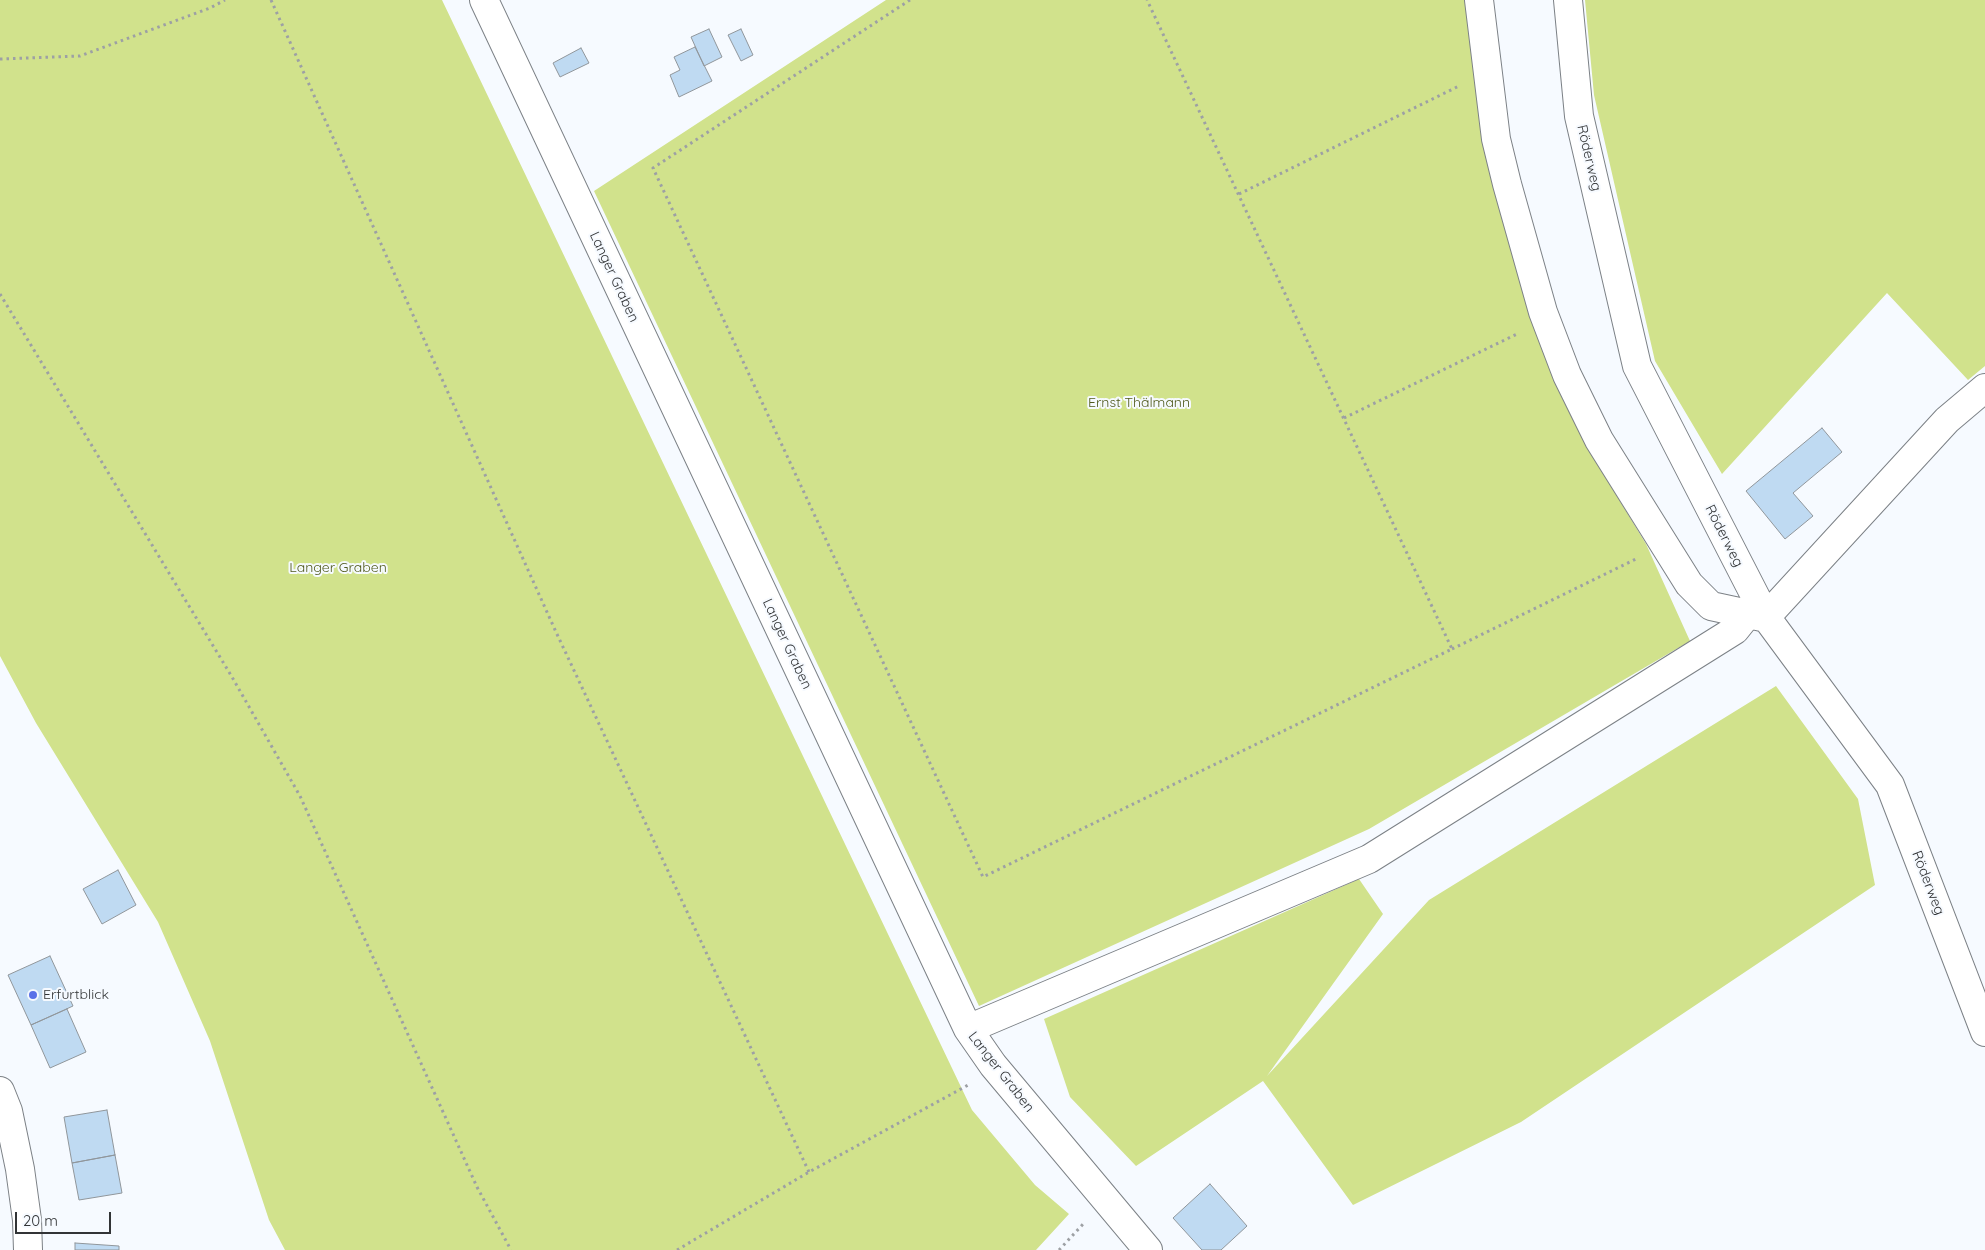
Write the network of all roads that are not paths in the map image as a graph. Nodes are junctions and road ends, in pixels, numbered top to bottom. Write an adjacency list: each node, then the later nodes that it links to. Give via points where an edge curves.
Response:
1 (484, 0): 6 (street, Langer Graben)
2 (1479, 0): 5 (street, via 1496,139 1546,320 1567,375 1599,440 1689,584 1712,606)
3 (1568, 0): 5 (street, Röderweg, via 1579,116 1637,366)
4 (1985, 388): 5 (street, via 1947,420)
5 (1757, 616): 6 (street, via 1369,859); 7 (street, Röderweg, via 1890,785)
6 (968, 1030): 10 (street, Langer Graben)
7 (1985, 1032)
8 (0, 1091): 9 (street, via 8,1111 20,1169)
9 (28, 1250)
10 (1148, 1250)

